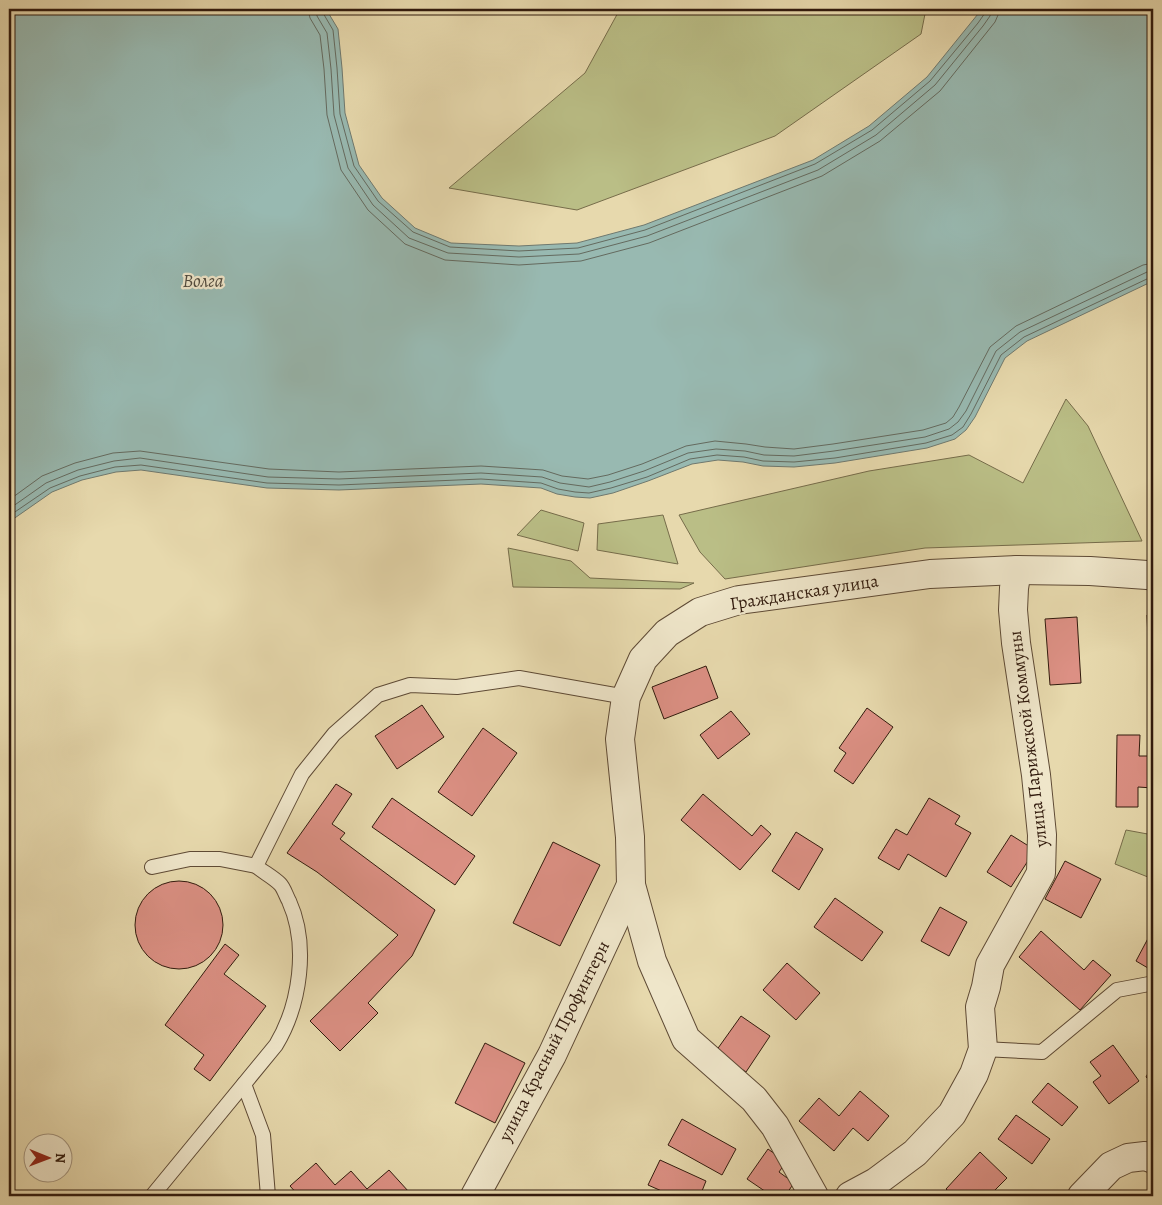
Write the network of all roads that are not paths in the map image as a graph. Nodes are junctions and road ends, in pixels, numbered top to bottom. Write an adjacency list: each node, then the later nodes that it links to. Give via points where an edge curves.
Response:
1 (1017, 570): 2 (street, Гражданская улица); 3 (street, Гражданская улица, via 930,574 738,600 700,612 667,633 643,659); 8 (street, улица Парижской Коммуны, via 1013,610 1036,775 1042,835 1041,873 990,965 980,1007)
2 (1153, 576)
3 (626, 697): 4 (lane, via 519,678 457,687 410,685 378,695 334,734 302,774); 6 (street, Гражданская улица, via 620,738 630,837)
4 (256, 866): 5 (lane, via 220,858 190,859); 9 (lane, via 281,885 292,908 300,956 298,981 285,1031)
5 (152, 867)
6 (631, 885): 13 (street, улица Красный Профинтерн, via 552,1055); 14 (street, via 652,961 686,1039 754,1099 775,1126)
7 (1149, 984): 8 (lane, via 1116,990 1042,1052)
8 (984, 1049): 15 (street, улица Парижской Коммуны, via 952,1114 915,1153 876,1182)
9 (244, 1084): 11 (lane); 12 (lane, via 263,1135)
10 (1153, 1159): 16 (street, via 1145,1156 1128,1158 1111,1166)
11 (152, 1196)
12 (268, 1196)
13 (475, 1196)
14 (815, 1196)
15 (850, 1196)
16 (1082, 1196)

